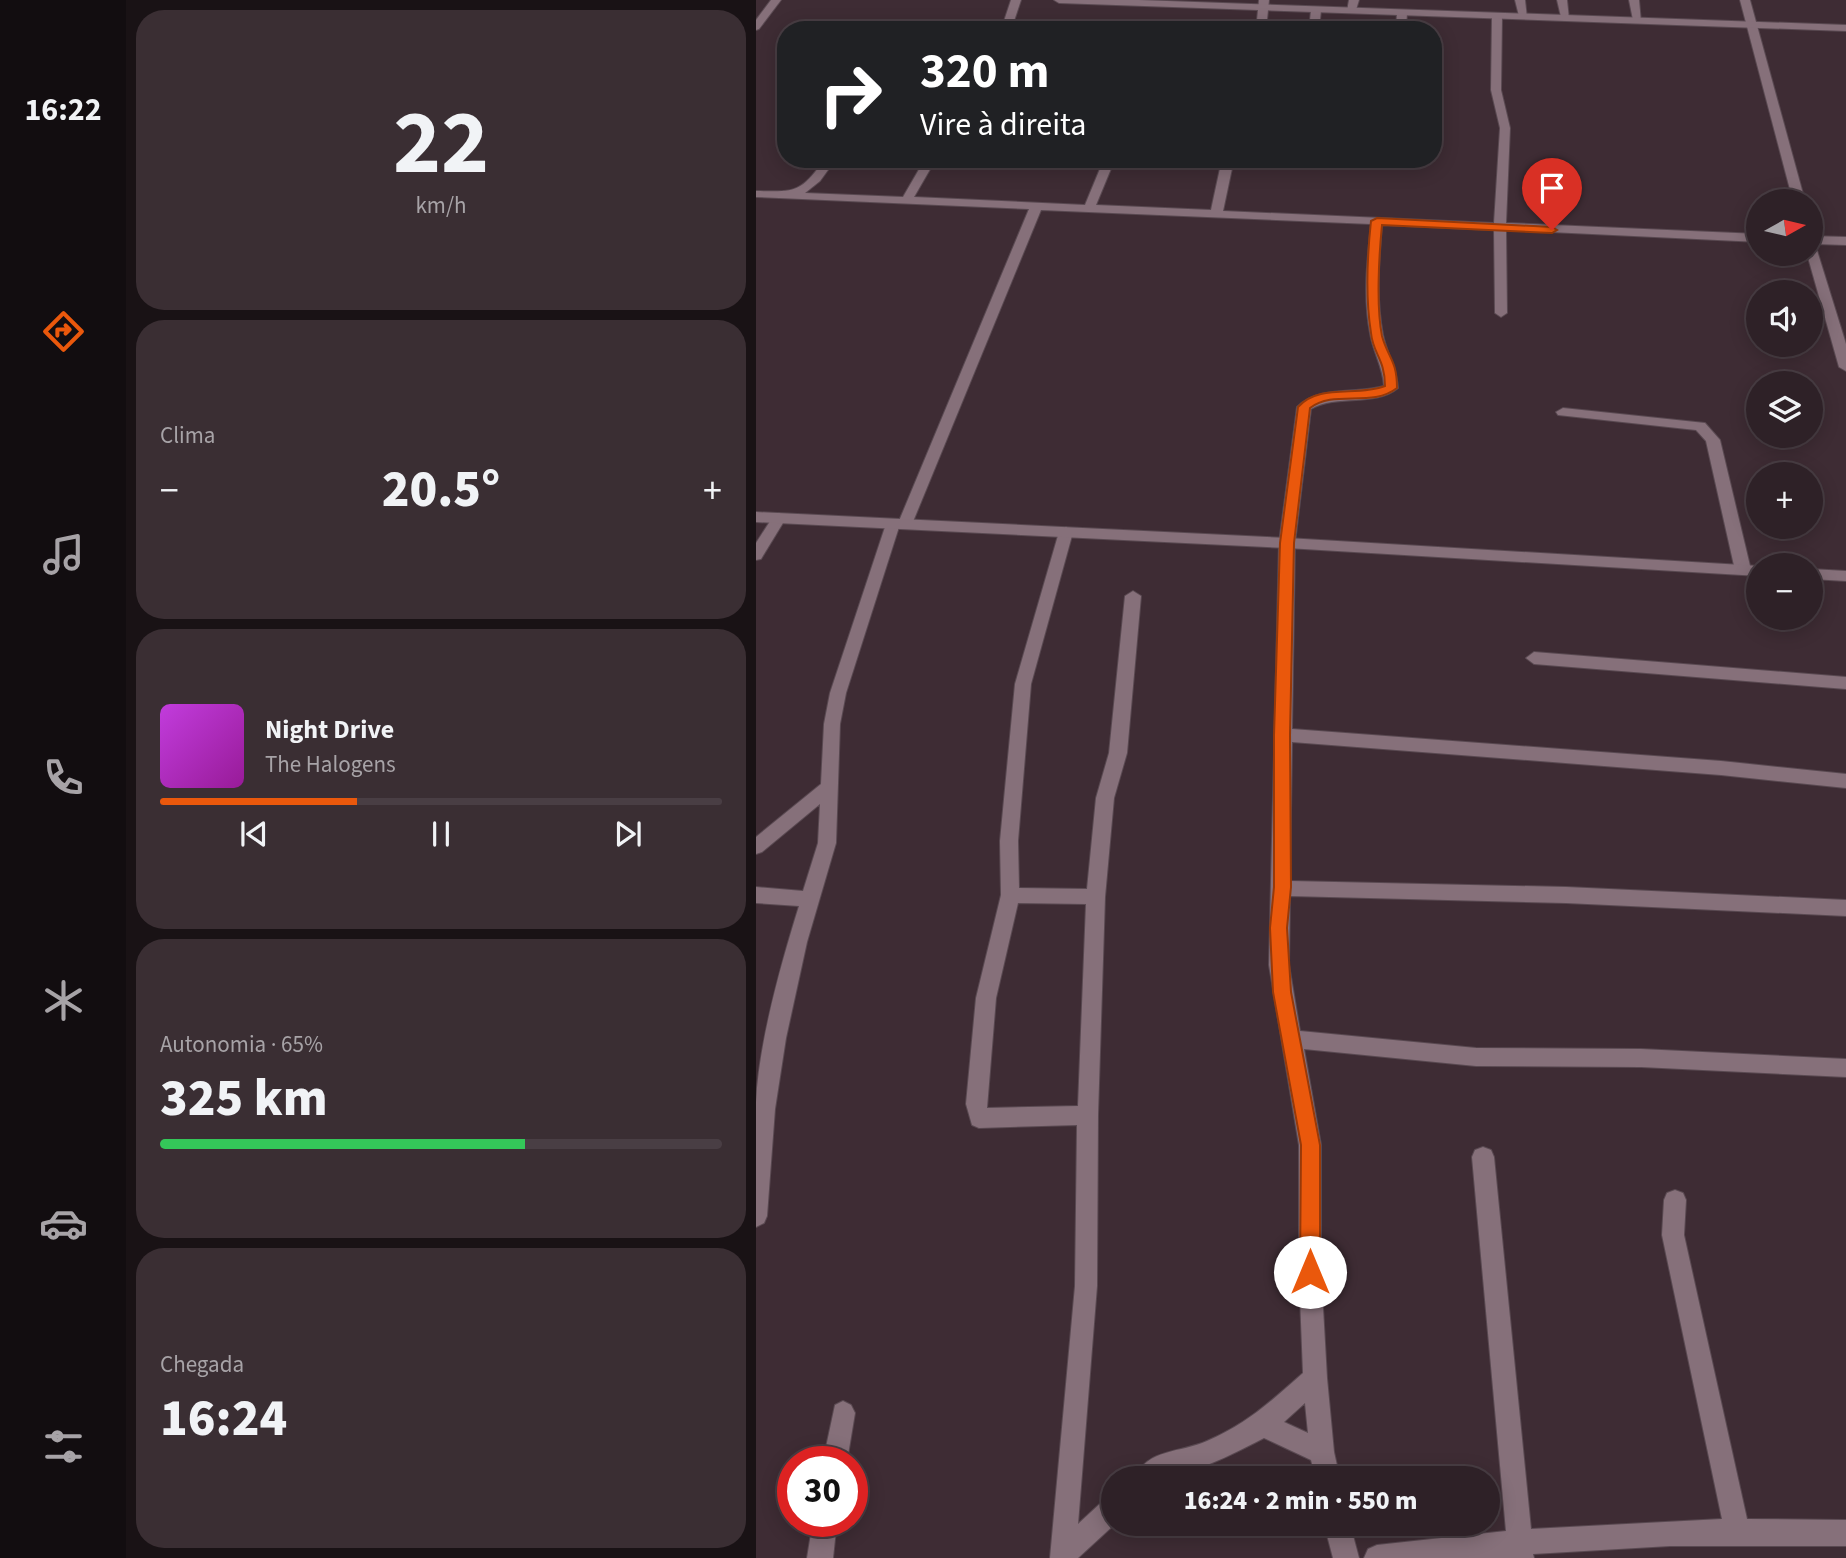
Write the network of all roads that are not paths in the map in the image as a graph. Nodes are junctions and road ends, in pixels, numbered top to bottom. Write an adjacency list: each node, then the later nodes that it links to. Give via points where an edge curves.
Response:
1 (776, 0): 22 (street)
2 (1016, 0): 18 (street)
3 (1059, 0): 8 (street)
4 (1520, 0): 15 (street)
5 (1562, 0): 16 (street)
6 (1634, 0): 17 (street)
7 (1745, 0): 21 (street)
8 (1119, 1): 9 (street)
9 (1216, 4): 10 (street)
10 (1264, 4): 12 (street)
11 (1353, 5): 12 (street); 13 (street)
12 (1316, 10): 19 (street)
13 (1402, 13): 14 (street); 20 (street)
14 (1497, 16): 15 (street); 36 (street, via 1496,90 1505,128)
15 (1524, 16): 16 (street)
16 (1566, 17): 17 (street)
17 (1638, 20): 21 (street)
18 (1009, 21)
19 (1315, 21)
20 (1402, 21)
21 (1750, 24): 23 (street); 28 (street)
22 (756, 27)
23 (1846, 28)
24 (824, 168): 30 (street)
25 (926, 168): 31 (street)
26 (1106, 168): 33 (street)
27 (1226, 168): 34 (street)
28 (1796, 189)
29 (756, 194): 30 (street)
30 (793, 196): 31 (street)
31 (906, 201): 32 (street)
32 (1036, 207): 33 (street); 46 (street)
33 (1089, 209): 34 (street)
34 (1216, 215): 35 (street)
35 (1377, 221): 36 (street); 48 (street, via 1373,262 1377,336 1391,368 1391,388 1374,394 1316,397 1304,407)
36 (1500, 228): 37 (street); 41 (street)
37 (1746, 237)
38 (1824, 240): 39 (street)
39 (1846, 241)
40 (1817, 266): 42 (street)
41 (1501, 313)
42 (1846, 367)
43 (1563, 412): 49 (street, via 1700,425 1713,440)
44 (756, 517): 45 (street)
45 (779, 518): 46 (street); 50 (street)
46 (899, 524): 47 (street); 59 (street, via 838,693 832,724)
47 (1066, 532): 48 (street); 63 (street, via 1023,684 1012,791)
48 (1287, 543): 51 (street); 57 (street)
49 (1746, 553)
50 (756, 555)
51 (1746, 570)
52 (1823, 575): 53 (street)
53 (1846, 576)
54 (1133, 596): 64 (street, via 1118,753 1105,798)
55 (1534, 658): 56 (street)
56 (1846, 683)
57 (1282, 735): 58 (street); 61 (street)
58 (1846, 781)
59 (831, 786): 60 (street); 65 (street, via 827,843)
60 (756, 847)
61 (1282, 887): 66 (street); 67 (street, via 1279,965)
62 (756, 895): 65 (street)
63 (1010, 895): 64 (street); 69 (street, via 986,998 976,1104 979,1118)
64 (1096, 897): 69 (street)
65 (808, 899): 72 (street, via 776,1038)
66 (1846, 908)
67 (1293, 1039): 68 (street, via 1476,1057 1640,1058); 73 (street, via 1310,1145)
68 (1846, 1068)
69 (1088, 1115): 86 (street, via 1086,1286)
70 (1483, 1157): 85 (street)
71 (1675, 1200): 81 (street, via 1673,1235)
72 (756, 1216)
73 (1315, 1378): 75 (street); 77 (street)
74 (843, 1413): 76 (street)
75 (1263, 1425): 77 (street); 78 (street, via 1208,1454)
76 (838, 1446)
77 (1322, 1452): 79 (street)
78 (1160, 1466)
79 (1325, 1466)
80 (1101, 1521): 86 (street)
81 (1737, 1531): 82 (street); 85 (street, via 1610,1534)
82 (1846, 1533)
83 (1340, 1536): 88 (street)
84 (823, 1537): 87 (street)
85 (1520, 1549): 89 (street)
86 (1064, 1556)
87 (820, 1558)
88 (1346, 1558)
89 (1377, 1558)

